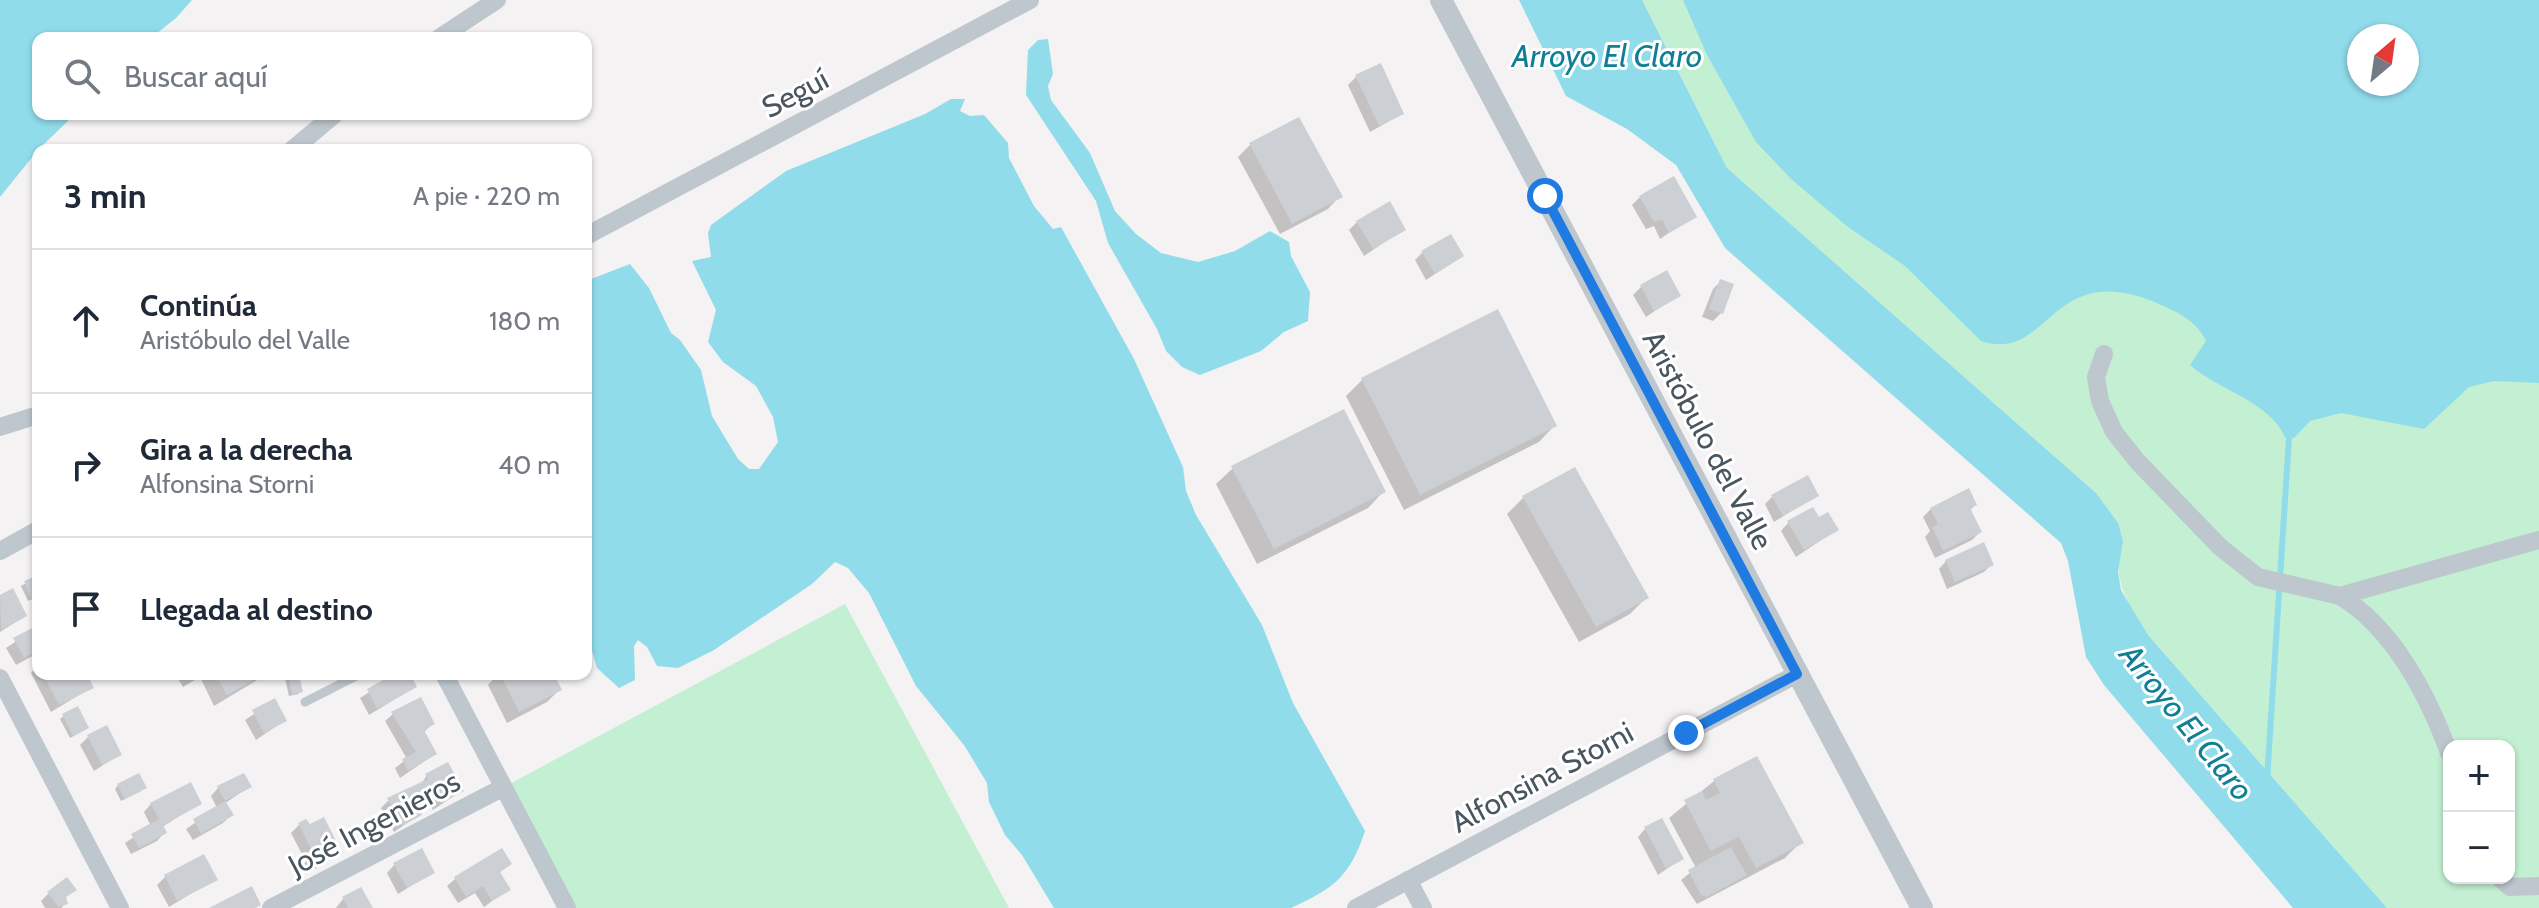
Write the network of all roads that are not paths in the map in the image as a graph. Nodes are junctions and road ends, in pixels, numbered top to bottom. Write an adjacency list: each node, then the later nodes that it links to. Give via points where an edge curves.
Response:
1 (497, 0): 4 (street)
2 (1030, 0): 7 (street, Seguí)
3 (1441, 0): 15 (street, Aristóbulo del Valle)
4 (448, 32)
5 (328, 120): 6 (street)
6 (299, 144)
7 (592, 233)
8 (2104, 354): 14 (street, via 2096,377 2114,432 2220,547 2258,577)
9 (32, 417): 10 (street)
10 (0, 427)
11 (32, 533): 13 (street)
12 (2533, 545): 14 (street)
13 (0, 551)
14 (2340, 596): 20 (street, via 2390,640)
15 (1797, 674): 22 (street, Alfonsina Storni); 30 (street, Aristóbulo del Valle)
16 (0, 678): 25 (street)
17 (348, 680): 19 (lane)
18 (447, 680): 21 (street)
19 (305, 702)
20 (2444, 740)
21 (502, 788): 26 (street, José Ingenieros); 27 (street)
22 (1408, 880): 28 (street, Alfonsina Storni); 29 (street)
23 (2507, 884): 24 (street)
24 (2539, 886)
25 (120, 908)
26 (271, 908)
27 (567, 908)
28 (1356, 908)
29 (1423, 908)
30 (1922, 908)

